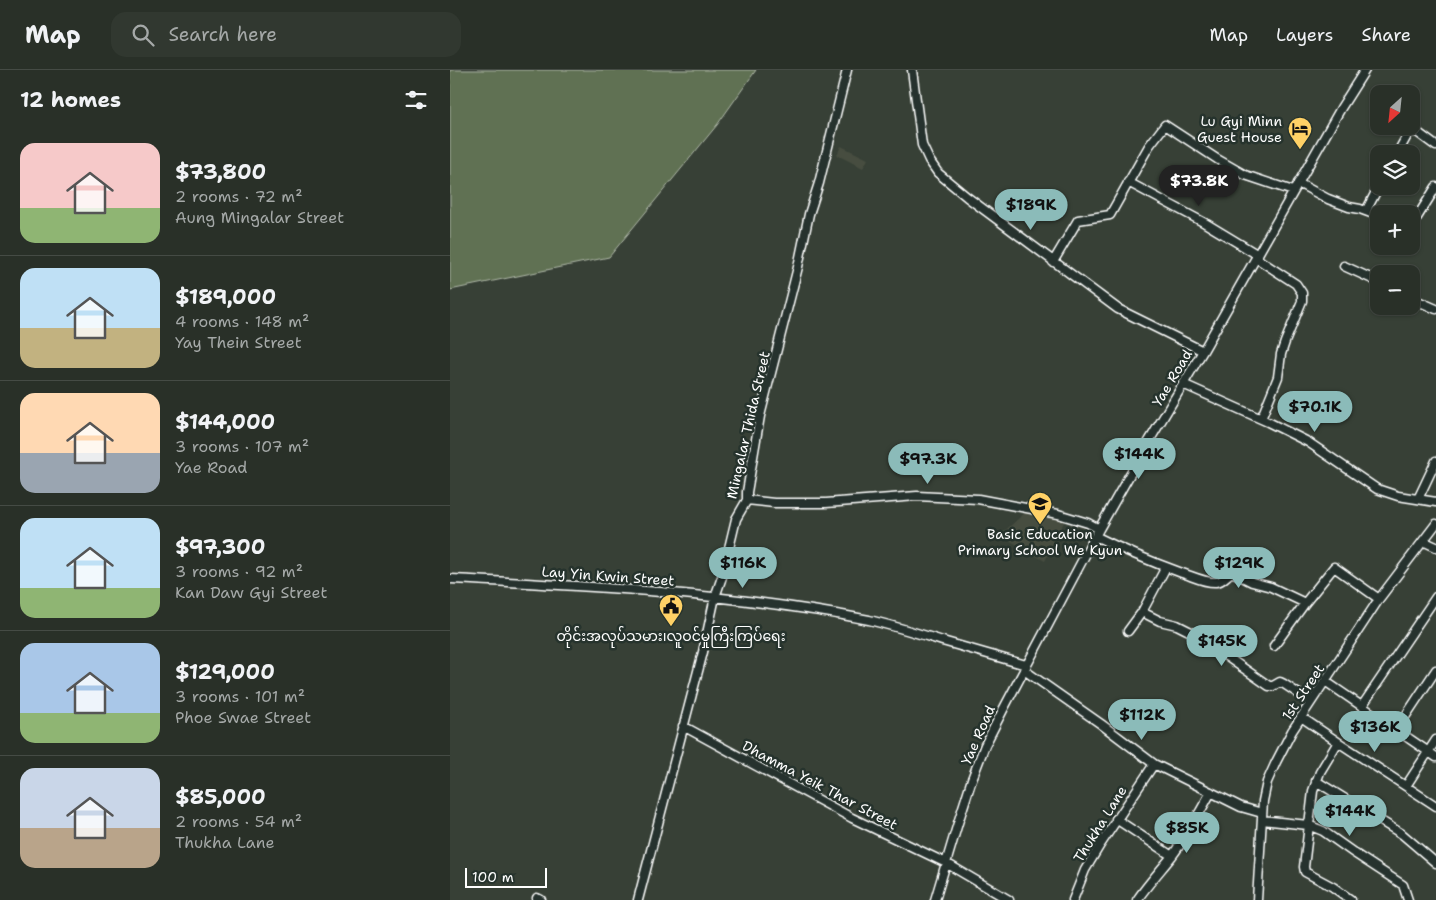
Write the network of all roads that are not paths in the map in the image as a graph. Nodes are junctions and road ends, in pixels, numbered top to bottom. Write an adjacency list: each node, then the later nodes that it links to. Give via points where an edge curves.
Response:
1 (847, 70): 25 (street, Mingalar Thida Street, via 760,416)
2 (912, 70): 15 (street, via 922,145 938,173)
3 (1365, 70): 7 (street, Yae Road)
4 (1402, 145): 5 (street, via 1408,134 1417,132)
5 (1436, 146)
6 (1128, 182): 9 (street, via 1165,125 1245,175); 14 (street, via 1205,223); 15 (street, via 1110,215 1078,220)
7 (1298, 183): 9 (street, Yae Road); 11 (street, via 1328,199)
8 (1436, 187): 13 (street)
9 (1293, 191): 14 (street, Yae Road)
10 (1374, 195): 11 (street)
11 (1366, 211): 12 (street)
12 (1370, 213)
13 (1420, 213)
14 (1257, 256): 20 (street, Yae Road); 22 (street, via 1296,284 1302,293 1302,301 1281,354 1278,377)
15 (1053, 262): 20 (street, via 1118,309)
16 (1344, 266): 17 (street)
17 (1370, 278)
18 (1420, 302): 19 (street)
19 (1436, 309)
20 (1203, 351): 21 (street, Yae Road)
21 (1183, 384): 22 (street); 28 (street, Yae Road)
22 (1261, 419): 24 (street, via 1308,442 1377,489)
23 (1436, 461): 24 (street)
24 (1418, 499): 26 (street)
25 (747, 500): 28 (street, via 826,502 917,496 978,499 1058,514 1088,523); 33 (street, Mingalar Thida Street, via 736,519)
26 (1436, 502)
27 (1436, 524): 29 (street, 1st Street)
28 (1097, 532): 31 (street, via 1126,551); 40 (street, Yae Road)
29 (1423, 541): 30 (street); 35 (street, 1st Street)
30 (1436, 547)
31 (1166, 567): 36 (street, via 1214,582 1222,581 1232,572); 37 (street)
32 (450, 579): 33 (street, Lay Yin Kwin Street)
33 (715, 597): 40 (street, Lay Yin Kwin Street, via 870,621 909,630); 46 (street, Mingalar Thida Street)
34 (1436, 597): 44 (street)
35 (1379, 599): 36 (street, via 1334,568); 42 (street, 1st Street)
36 (1305, 603): 39 (street)
37 (1142, 612): 38 (street); 43 (street, via 1193,633 1269,686 1280,682)
38 (1128, 630)
39 (1274, 646)
40 (1025, 668): 52 (street, Lay Yin Kwin Street); 61 (street, Yae Road, via 985,745)
41 (1436, 670): 47 (street)
42 (1325, 681): 43 (street, 1st Street); 44 (street)
43 (1311, 702): 45 (street, 1st Street)
44 (1362, 706): 47 (street)
45 (1302, 717): 49 (street); 57 (street, 1st Street, via 1267,782)
46 (684, 726): 61 (street, Dhamma Yeik Thar Street, via 852,818); 63 (street, Mingalar Thida Street)
47 (1397, 729): 50 (street)
48 (1436, 740): 50 (street)
49 (1338, 742): 53 (street); 54 (street)
50 (1428, 752): 51 (street); 54 (street)
51 (1436, 757)
52 (1154, 764): 55 (street, Lay Yin Kwin Street); 58 (street, Thukha Lane)
53 (1316, 781): 59 (street); 62 (street, via 1402,834)
54 (1406, 786): 56 (street)
55 (1211, 792): 57 (street, Lay Yin Kwin Street); 60 (street)
56 (1436, 806)
57 (1262, 817): 59 (street, Lay Yin Kwin Street); 68 (street, 1st Street)
58 (1116, 820): 60 (street); 66 (street, Thukha Lane, via 1086,870)
59 (1308, 825): 69 (street, via 1305,872); 70 (street, via 1323,831 1403,885)
60 (1172, 856): 67 (street)
61 (946, 863): 64 (street, Yae Road); 65 (street, Dhamma Yeik Thar Street)
62 (1436, 863)
63 (638, 900)
64 (935, 900)
65 (1009, 900)
66 (1073, 900)
67 (1137, 900)
68 (1257, 900)
69 (1351, 900)
70 (1408, 900)

